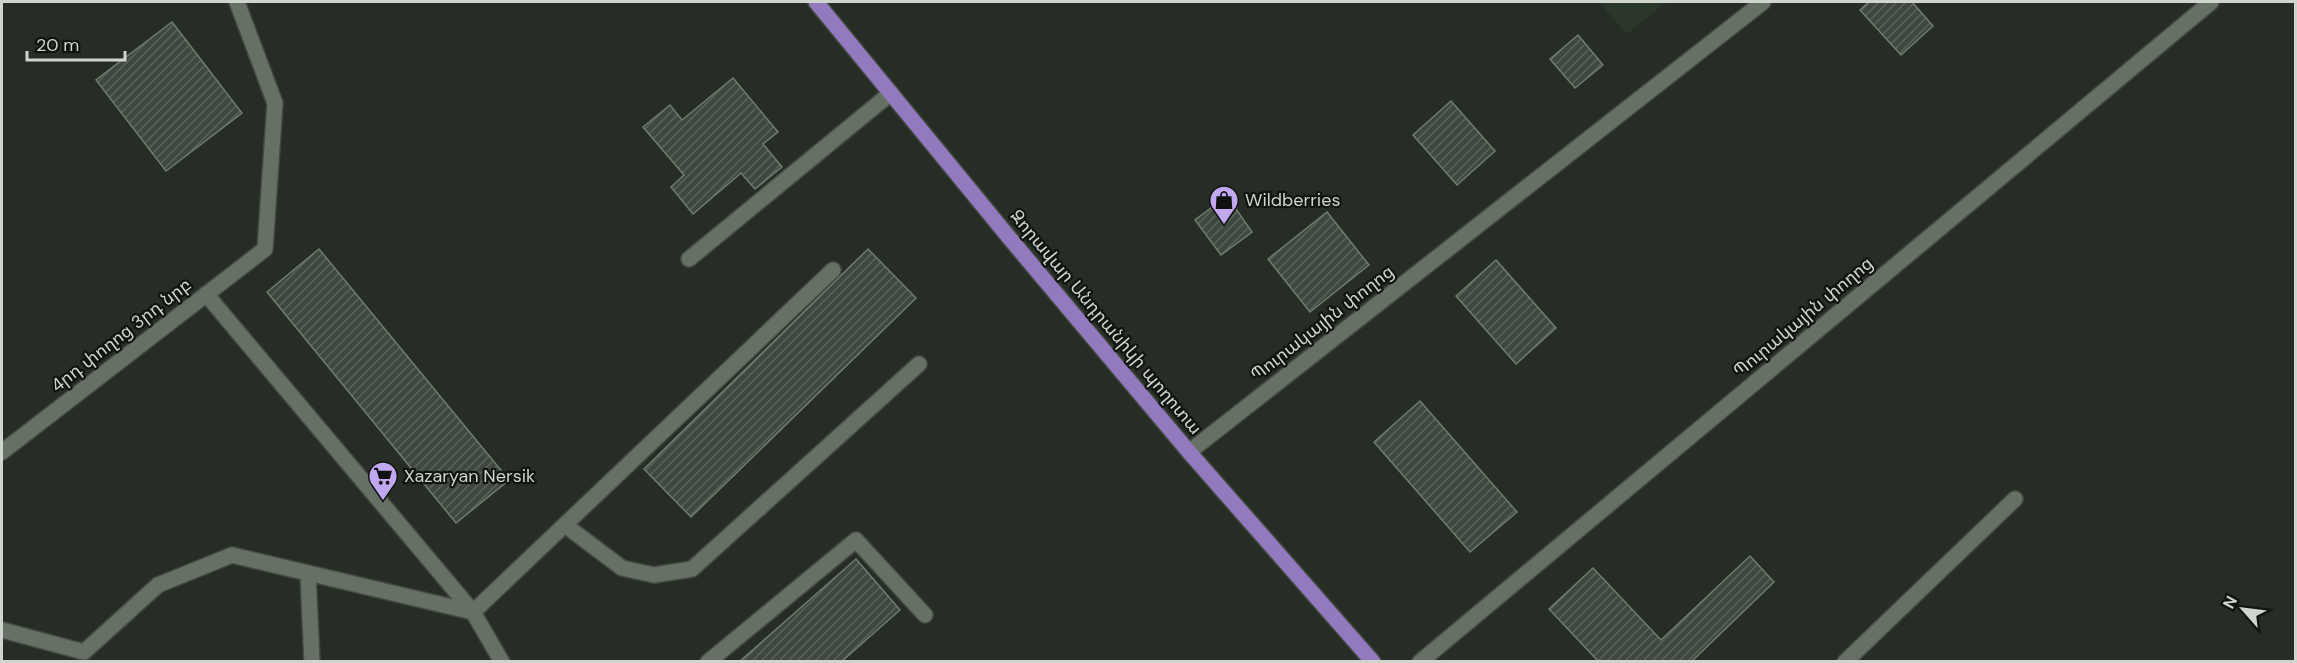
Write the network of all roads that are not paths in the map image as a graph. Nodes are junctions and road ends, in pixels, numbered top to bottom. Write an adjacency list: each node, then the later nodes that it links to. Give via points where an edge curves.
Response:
1 (237, 2): 8 (street, 4րդ փողոց 3րդ նրբ, via 275,103 265,249)
2 (816, 2): 5 (main road, Զորավար Անդրանիկի պողոտա)
3 (1763, 2): 11 (street, Պուրակային փողոց)
4 (2211, 2): 22 (street, Պուրակային փողոց)
5 (891, 93): 6 (street); 11 (main road, Զորավար Անդրանիկի պողոտա)
6 (689, 259)
7 (833, 270): 13 (street)
8 (206, 294): 10 (street, 4րդ փողոց 3րդ նրբ); 15 (street)
9 (919, 364): 13 (street, via 692,569 654,575 622,568)
10 (2, 453)
11 (1189, 453): 21 (main road, Զորավար Անդրանիկի պողոտա)
12 (2015, 499): 23 (street)
13 (564, 525): 15 (street)
14 (308, 574): 15 (street); 17 (street, via 232,555 158,585 84,652); 18 (street)
15 (473, 612): 19 (street)
16 (925, 615): 20 (street, via 856,540)
17 (2, 630)
18 (312, 662)
19 (502, 662)
20 (708, 662)
21 (1373, 662)
22 (1420, 662)
23 (1845, 662)

